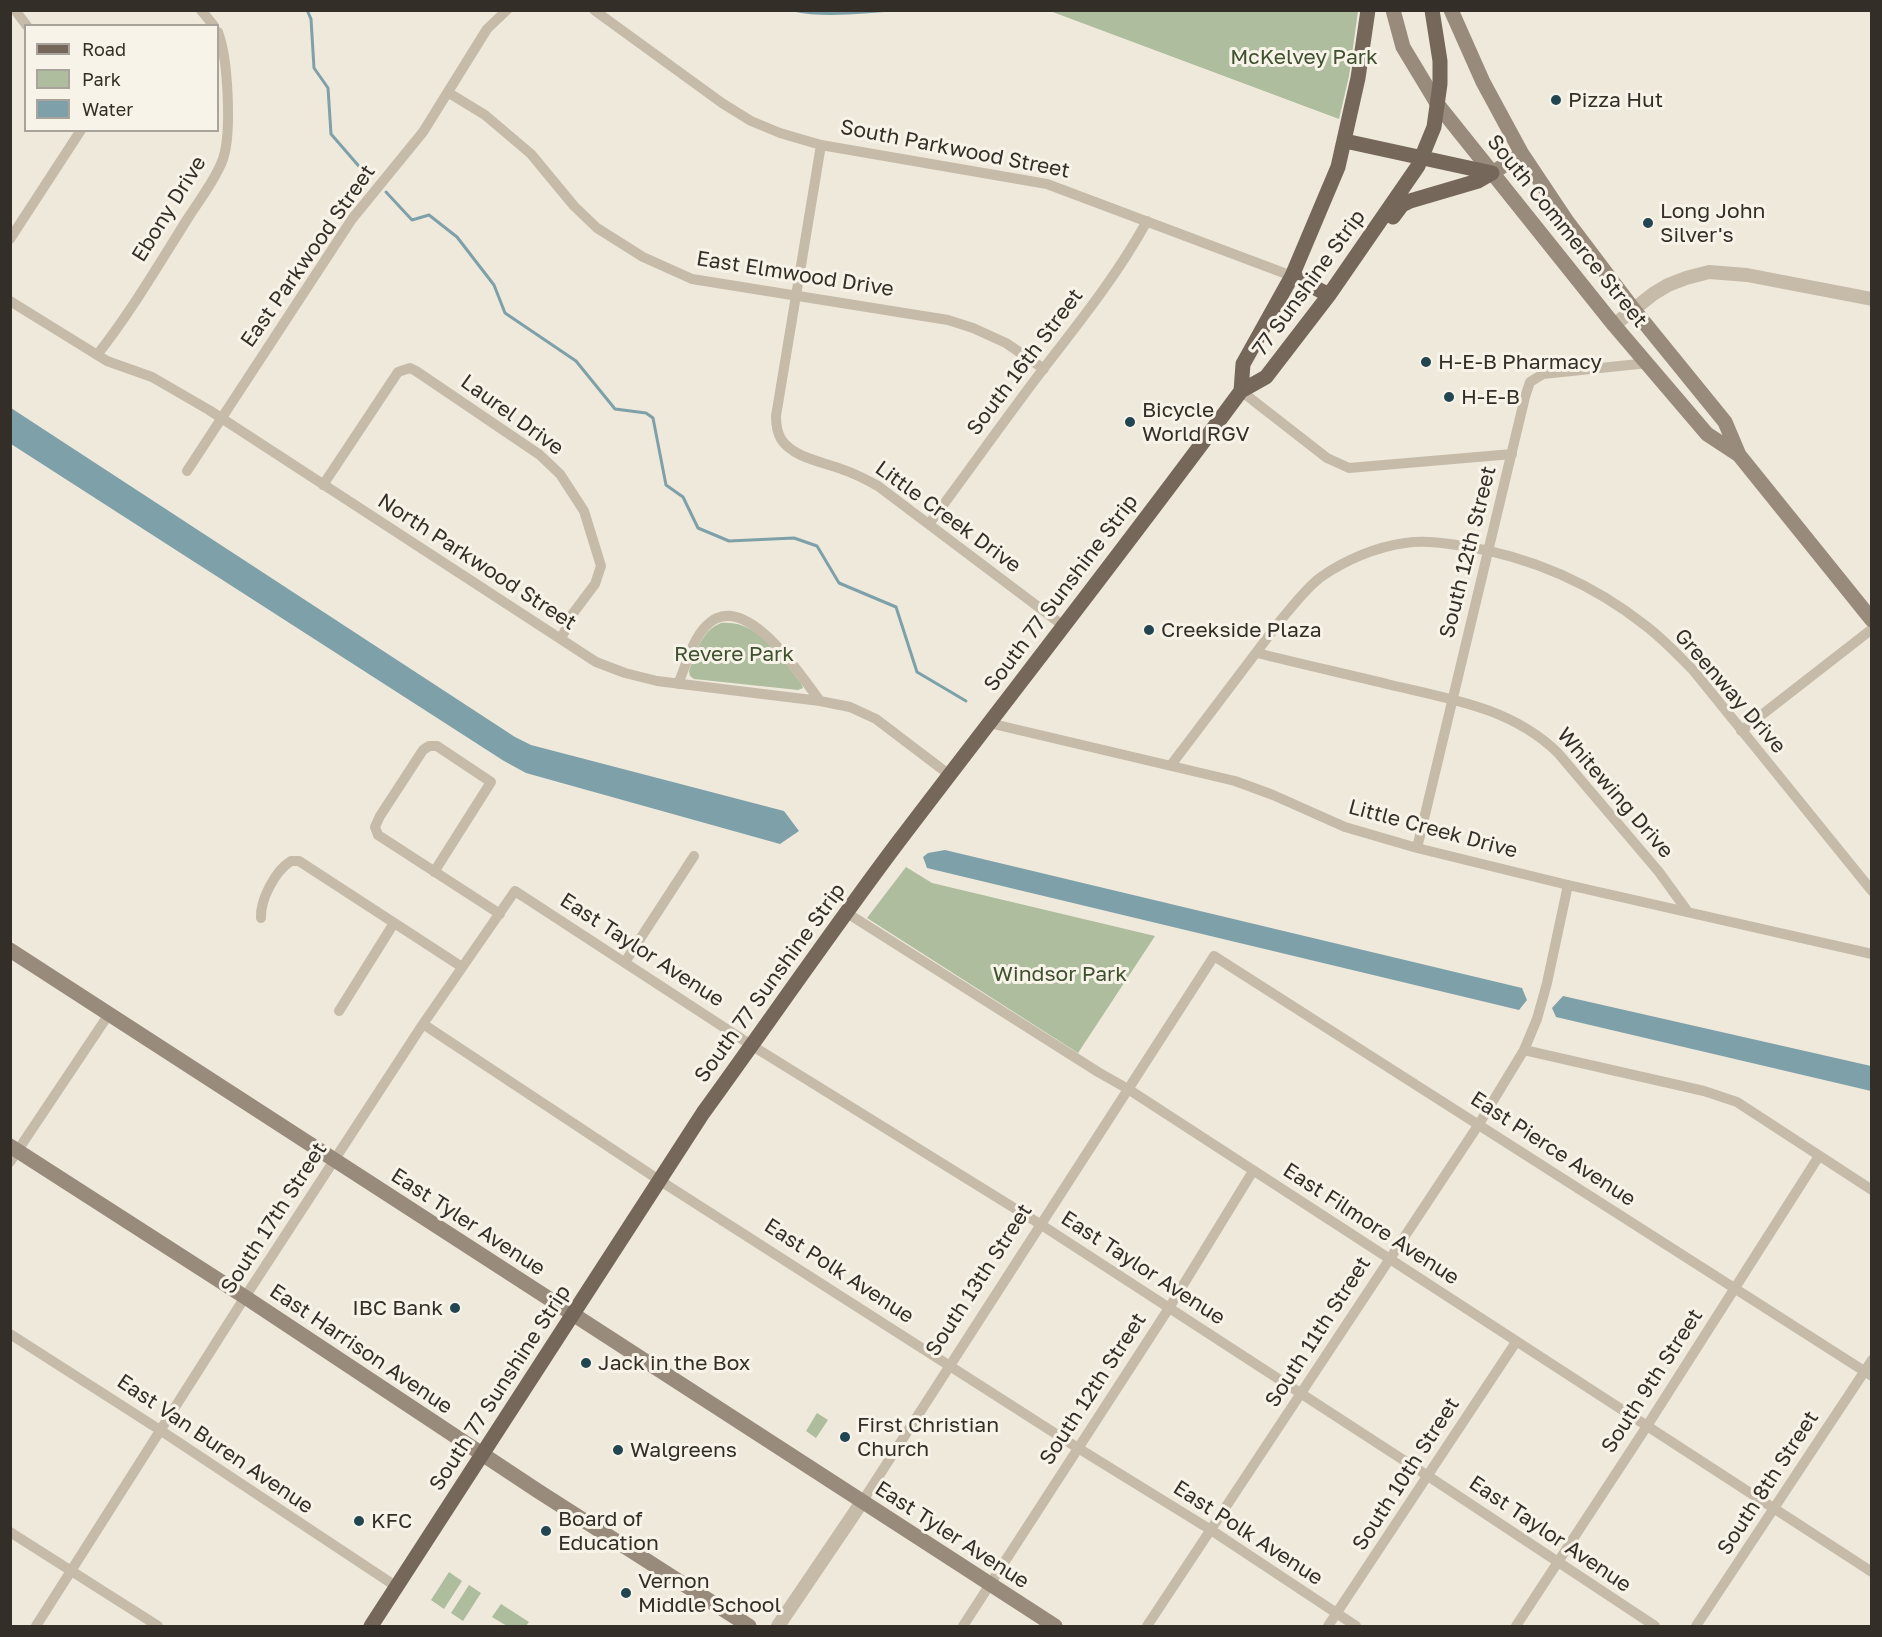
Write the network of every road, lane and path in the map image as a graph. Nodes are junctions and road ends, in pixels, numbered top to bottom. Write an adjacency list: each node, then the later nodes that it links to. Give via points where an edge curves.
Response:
1 (15, 10): 9 (street)
2 (201, 10): 10 (street)
3 (507, 10): 12 (street, East Parkwood Street, via 487,29)
4 (594, 10): 16 (street, South Parkwood Street, via 751,121)
5 (1368, 10): 15 (main road, 77 Sunshine Strip)
6 (1393, 10): 13 (main road, South Commerce Street, via 1403,47)
7 (1432, 10): 13 (main road, 77 Sunshine Strip, via 1440,61)
8 (1451, 10): 19 (main road, South Commerce Street, via 1483,82)
9 (26, 24)
10 (212, 24)
11 (219, 35): 34 (street, Ebony Drive, via 228,123 223,158 159,264)
12 (449, 93): 29 (street, East Elmwood Drive, via 485,115 531,154 597,228 643,256 692,279); 38 (street, East Parkwood Street, via 423,132 352,219)
13 (1438, 105): 20 (main road, 77 Sunshine Strip); 22 (main road, South Commerce Street)
14 (80, 132): 25 (street)
15 (1345, 141): 17 (main road); 21 (main road, 77 Sunshine Strip)
16 (821, 145): 24 (street, South Parkwood Street, via 1047,184); 29 (street, Little Creek Drive)
17 (1374, 149): 18 (main road); 21 (main road, via 1353,153)
18 (1396, 152): 20 (main road); 23 (main road)
19 (1522, 154): 22 (main road); 32 (main road, South Commerce Street)
20 (1422, 158): 22 (main road); 23 (main road, 77 Sunshine Strip)
21 (1338, 167): 26 (main road, 77 Sunshine Strip)
22 (1492, 173): 27 (main road, via 1402,205 1365,254); 33 (main road, South Commerce Street)
23 (1405, 186): 27 (main road, 77 Sunshine Strip)
24 (1147, 221): 26 (street, South Parkwood Street); 36 (street, South 16th Street, via 1120,267)
25 (10, 239)
26 (1292, 276): 28 (main road, South Parkwood Street); 37 (main road, 77 Sunshine Strip, via 1243,364)
27 (1341, 278): 28 (main road, 77 Sunshine Strip)
28 (1329, 295): 37 (main road, 77 Sunshine Strip, via 1266,377)
29 (796, 297): 36 (street, East Elmwood Drive, via 948,320 1006,343); 43 (street, Little Creek Drive, via 776,416 781,440 801,455 878,486)
30 (1872, 299): 32 (street, via 1747,275 1709,272 1668,285)
31 (10, 301): 34 (street, North Parkwood Street)
32 (1634, 310): 33 (street); 40 (main road, South Commerce Street, via 1725,422)
33 (1614, 325): 35 (main road, South Commerce Street)
34 (97, 355): 38 (street, North Parkwood Street, via 152,377)
35 (1648, 363): 39 (street, South 12th Street, via 1536,377 1527,389); 40 (main road, South Commerce Street, via 1707,434)
36 (1044, 369): 43 (street, South 16th Street)
37 (1241, 391): 39 (street, via 1327,458 1349,468); 46 (main road, South 77 Sunshine Strip)
38 (221, 418): 41 (street, East Parkwood Street); 42 (street, North Parkwood Street)
39 (1512, 454): 44 (street, South 12th Street)
40 (1739, 455): 45 (main road, South Commerce Street)
41 (187, 471)
42 (323, 485): 48 (street, North Parkwood Street); 48 (street, Laurel Drive, via 398,372 410,368 416,371 540,455 560,474 584,511 602,566)
43 (929, 524): 46 (street, Little Creek Drive)
44 (1489, 550): 49 (street, Greenway Drive, via 1417,542 1358,556 1319,578); 52 (street, South 12th Street); 54 (street, Greenway Drive, via 1528,560 1570,578 1621,607 1671,648)
45 (1872, 620)
46 (1065, 627): 53 (main road, South 77 Sunshine Strip)
47 (1872, 629): 54 (street)
48 (561, 638): 50 (street, North Parkwood Street, via 596,662)
49 (1257, 653): 52 (street, Whitewing Drive); 55 (street, Greenway Drive)
50 (678, 684): 51 (street, North Parkwood Street); 51 (street, via 704,627 717,619 736,618 768,635)
51 (820, 700): 56 (street, North Parkwood Street, via 850,707 876,719)
52 (1453, 700): 57 (street, South 12th Street); 63 (street, Whitewing Drive, via 1509,718 1546,741 1659,872)
53 (989, 723): 55 (street, Little Creek Drive); 56 (main road, South 77 Sunshine Strip)
54 (1741, 731): 62 (street, Greenway Drive)
55 (1171, 765): 57 (street, Little Creek Drive, via 1234,781 1345,826)
56 (951, 776): 64 (main road, South 77 Sunshine Strip)
57 (1417, 848): 60 (street, Little Creek Drive)
58 (693, 856): 71 (street)
59 (434, 872): 59 (street, via 378,835 375,827 429,746 437,746 491,782); 65 (street)
60 (1568, 885): 63 (street, Little Creek Drive); 77 (street, South 11th Street, via 1543,1001)
61 (515, 891): 65 (street, South 17th Street); 71 (street, East Taylor Avenue)
62 (1872, 891)
63 (1688, 912): 69 (street, Little Creek Drive)
64 (847, 913): 76 (main road, South 77 Sunshine Strip); 78 (street, East Filmore Avenue)
65 (500, 914): 72 (street, South 17th Street)
66 (261, 918): 67 (street, via 262,901 281,870 291,861 299,861)
67 (394, 923): 72 (street); 73 (street)
68 (10, 950): 74 (main road, East Tyler Avenue)
69 (1872, 954)
70 (1214, 956): 78 (street, South 13th Street); 79 (street, East Pierce Avenue)
71 (625, 962): 76 (street, East Taylor Avenue)
72 (462, 967): 75 (street, South 17th Street)
73 (339, 1011)
74 (109, 1014): 80 (street); 82 (main road, East Tyler Avenue)
75 (423, 1024): 82 (street, South 17th Street); 84 (street, East Polk Avenue)
76 (751, 1045): 84 (main road, South 77 Sunshine Strip); 86 (street, East Taylor Avenue)
77 (1524, 1050): 79 (street, South 11th Street); 81 (street, via 1704,1090 1737,1102)
78 (1128, 1089): 83 (street, East Filmore Avenue); 86 (street, South 13th Street)
79 (1479, 1124): 87 (street, South 11th Street); 88 (street, East Pierce Avenue)
80 (13, 1153): 89 (main road, East Harrison Avenue)
81 (1820, 1156): 85 (street); 88 (street, South 9th Street)
82 (334, 1161): 89 (street, South 17th Street); 91 (main road, East Tyler Avenue)
83 (1253, 1171): 87 (street, East Filmore Avenue); 90 (street, South 12th Street)
84 (659, 1180): 91 (main road, South 77 Sunshine Strip); 95 (street, East Polk Avenue)
85 (1872, 1190)
86 (1040, 1224): 90 (street, East Taylor Avenue); 95 (street, South 13th Street)
87 (1388, 1259): 93 (street, East Filmore Avenue); 97 (street, South 11th Street)
88 (1734, 1288): 96 (street, East Pierce Avenue); 98 (street, South 9th Street)
89 (245, 1297): 99 (street, South 17th Street); 101 (main road, East Harrison Avenue)
90 (1169, 1308): 97 (street, East Taylor Avenue); 100 (street, South 12th Street)
91 (573, 1314): 101 (main road, South 77 Sunshine Strip); 103 (main road, East Tyler Avenue)
92 (10, 1334): 99 (street, East Van Buren Avenue)
93 (1516, 1342): 98 (street, East Filmore Avenue); 102 (street, South 10th Street)
94 (1872, 1360): 96 (street, South 8th Street)
95 (949, 1366): 100 (street, East Polk Avenue); 103 (street, South 13th Street)
96 (1868, 1374): 104 (street, South 8th Street)
97 (1301, 1394): 102 (street, East Taylor Avenue); 105 (street, South 11th Street)
98 (1647, 1426): 104 (street, East Filmore Avenue); 107 (street, South 9th Street)
99 (160, 1430): 108 (street, South 17th Street); 111 (street, East Van Buren Avenue)
100 (1078, 1448): 105 (street, East Polk Avenue); 110 (street, South 12th Street)
101 (482, 1454): 111 (main road, South 77 Sunshine Strip); 116 (main road, East Harrison Avenue)
102 (1428, 1476): 107 (street, East Taylor Avenue); 112 (street, South 10th Street)
103 (862, 1502): 110 (main road, East Tyler Avenue); 117 (street, South 13th Street)
104 (1774, 1508): 109 (street, East Filmore Avenue); 125 (street, South 8th Street)
105 (1211, 1530): 112 (street, East Polk Avenue); 120 (street, South 11th Street)
106 (10, 1532): 108 (street)
107 (1557, 1563): 123 (street, South 9th Street); 124 (street, East Taylor Avenue)
108 (70, 1570): 113 (street, South 17th Street); 114 (street)
109 (1872, 1572)
110 (990, 1584): 118 (street, South 12th Street); 119 (main road, East Tyler Avenue)
111 (398, 1587): 115 (main road, South 77 Sunshine Strip)
112 (1336, 1613): 121 (street, South 10th Street); 122 (street, East Polk Avenue)
113 (36, 1626)
114 (158, 1626)
115 (371, 1626)
116 (749, 1626)
117 (778, 1626)
118 (963, 1626)
119 (1055, 1626)
120 (1148, 1626)
121 (1328, 1626)
122 (1356, 1626)
123 (1516, 1626)
124 (1655, 1626)
125 (1696, 1626)

